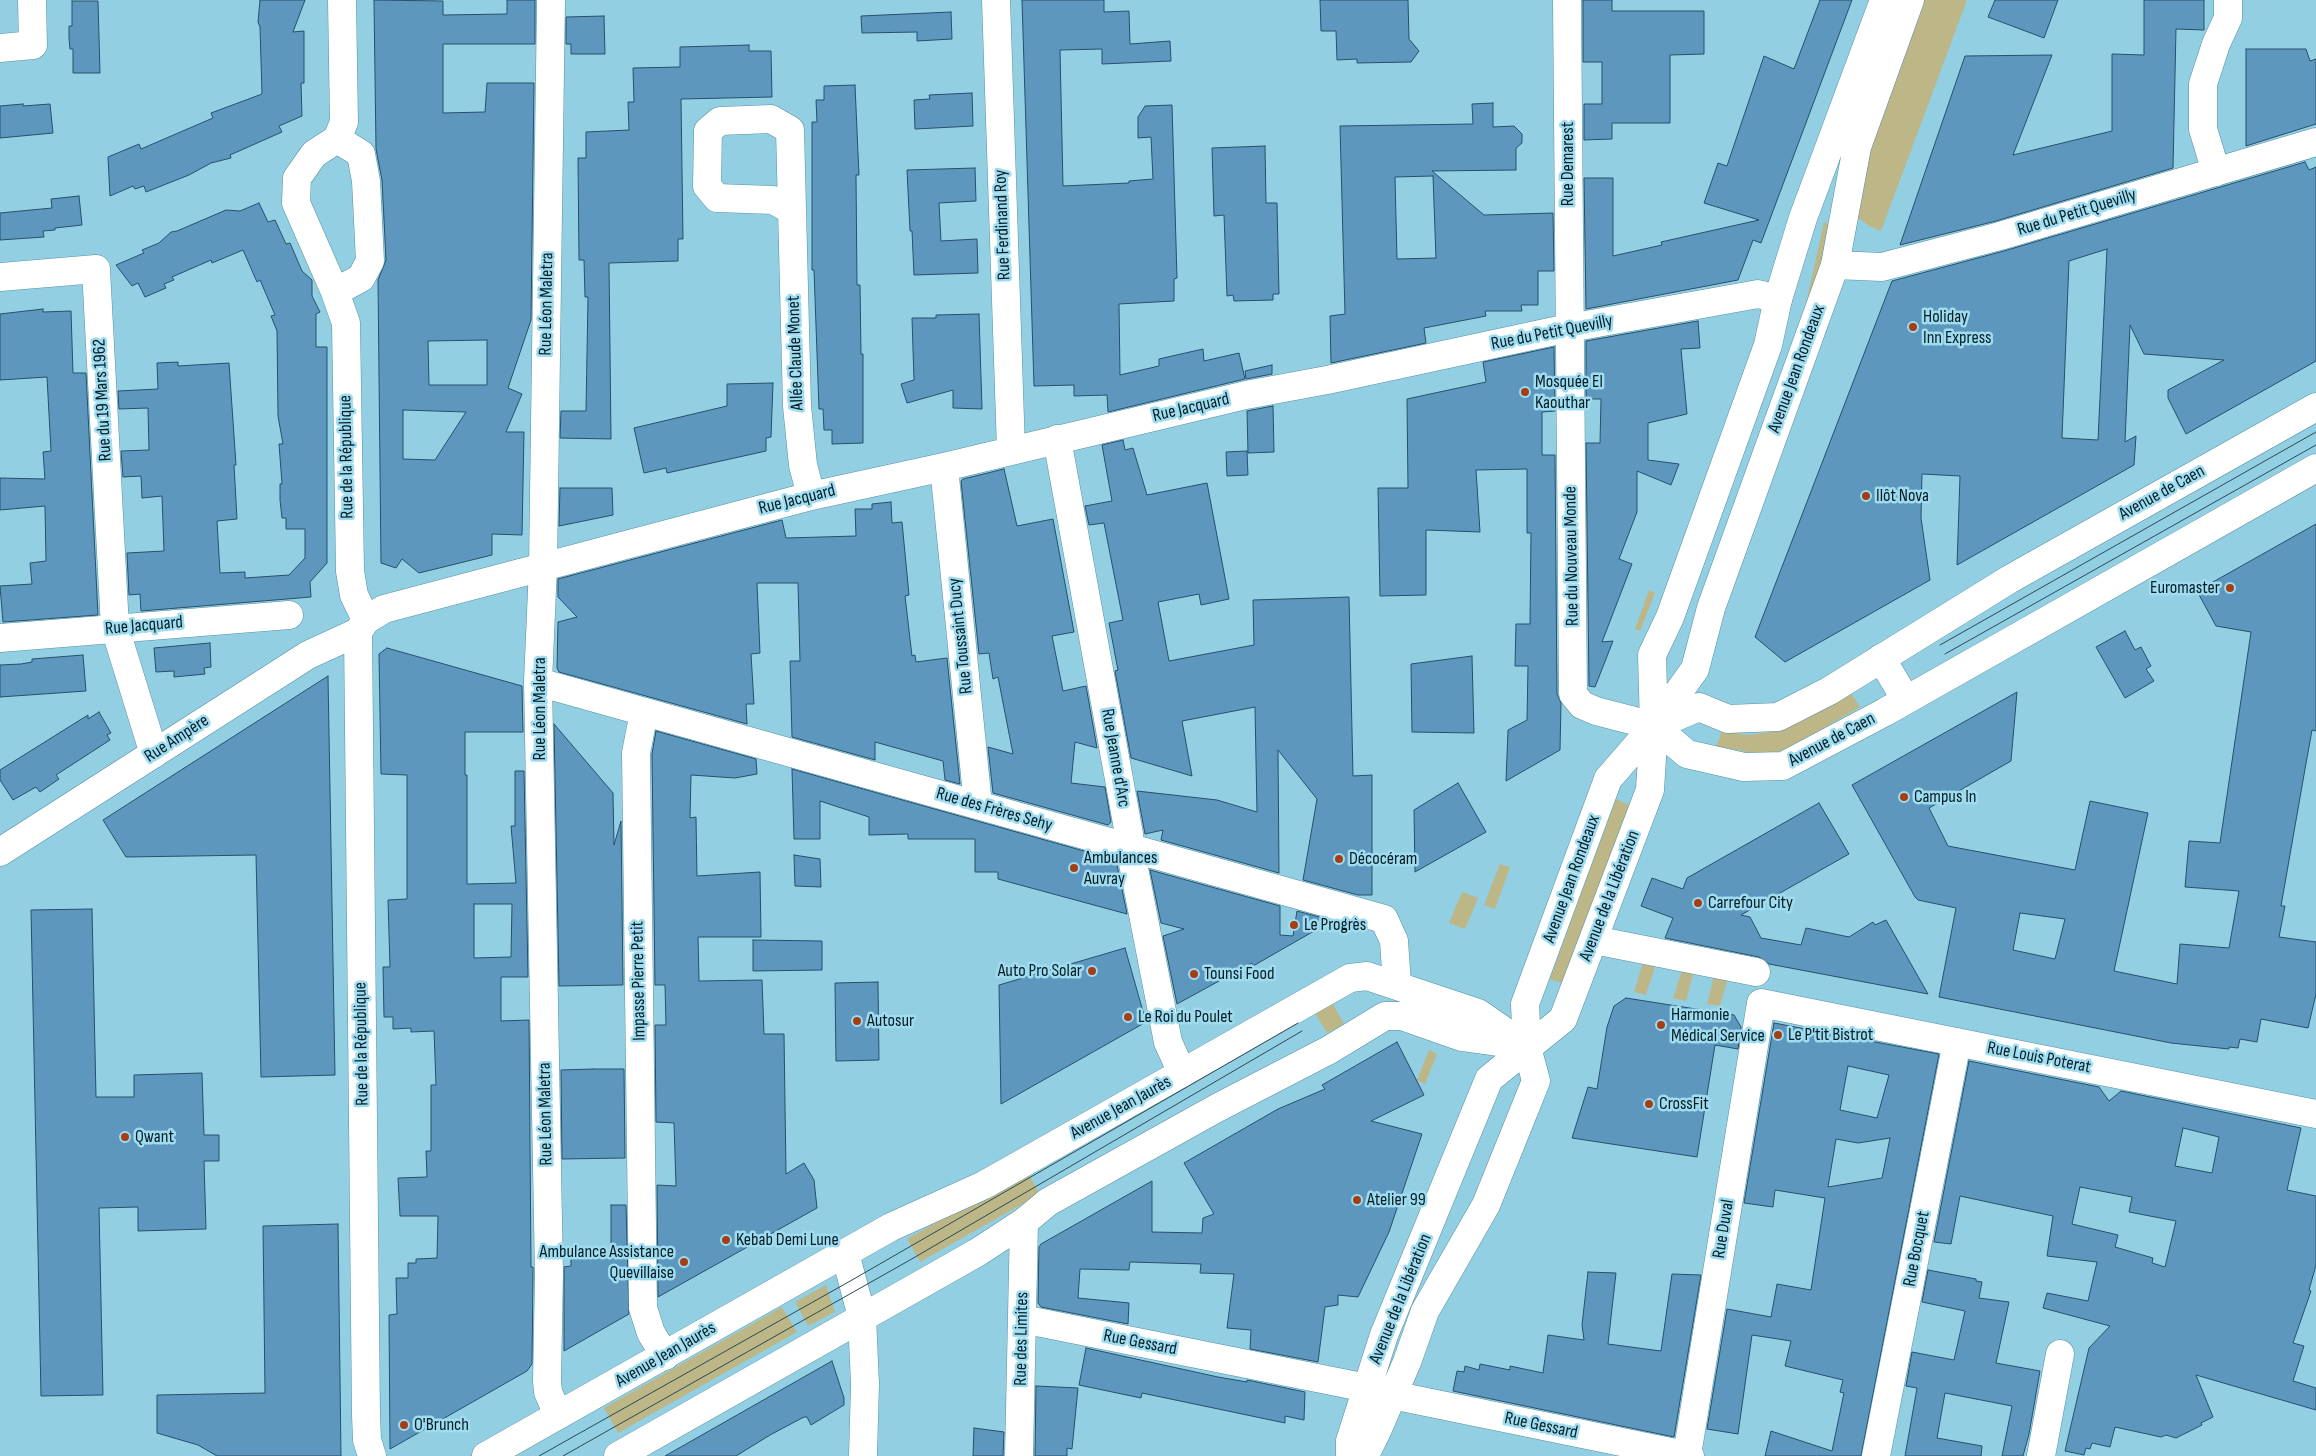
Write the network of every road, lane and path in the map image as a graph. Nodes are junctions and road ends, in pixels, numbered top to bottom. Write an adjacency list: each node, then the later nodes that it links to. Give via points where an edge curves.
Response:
1 (32, 0): 9 (street, via 33,45)
2 (342, 0): 10 (street, via 344,122)
3 (551, 0): 26 (street, Rue Léon Maletra)
4 (996, 0): 22 (street, Rue Ferdinand Roy)
5 (1567, 0): 18 (street, Rue Demarest)
6 (1884, 0): 17 (street, Avenue Jean Rondeaux, via 1802,218)
7 (1910, 0): 14 (street, Avenue Jean Rondeaux, via 1857,147)
8 (2228, 0): 12 (street, via 2228,18 2204,84 2203,129)
9 (0, 48)
10 (337, 139): 16 (street, Rue de la République, via 314,154 297,178 296,203); 16 (street, via 361,154 366,180 370,261 361,278)
11 (2316, 142): 12 (street, Rue du Petit Quevilly)
12 (2216, 172): 14 (street, Rue du Petit Quevilly, via 1882,267)
13 (792, 210): 25 (street, Allée Claude Monet, via 797,406 803,466)
14 (1835, 265): 35 (street, Avenue Jean Rondeaux, via 1711,608 1695,668)
15 (0, 277): 29 (street, Rue du 19 Mars 1962, via 96,269)
16 (335, 292): 28 (street, Rue de la République, via 346,323 350,571)
17 (1778, 299): 18 (street, Rue du Petit Quevilly, via 1758,294); 35 (street, Avenue Jean Rondeaux, via 1768,345 1670,617 1652,655)
18 (1569, 328): 19 (street, Rue du Petit Quevilly); 35 (street, Rue du Nouveau Monde, via 1573,694 1589,708)
19 (1246, 395): 21 (street, Rue Jacquard)
20 (2316, 407): 31 (street, Avenue de Caen, via 2010,579)
21 (1056, 440): 22 (street, Rue Jacquard); 38 (street, Rue Jeanne d'Arc)
22 (1011, 450): 23 (street, Rue Jacquard)
23 (944, 467): 25 (street, Rue Jacquard); 37 (street, Rue Toussaint Ducy)
24 (2316, 468): 33 (street, Avenue de Caen)
25 (811, 496): 26 (street, Rue Jacquard)
26 (543, 567): 28 (street, Rue Jacquard, via 384,609); 32 (street, Rue Léon Maletra)
27 (289, 615): 29 (street, Rue Jacquard)
28 (362, 626): 36 (street, Rue Ampère, via 308,655); 57 (street, Rue de la République, via 366,1415 367,1440)
29 (115, 628): 30 (street, Rue Jacquard); 36 (street)
30 (0, 638)
31 (1881, 658): 33 (street); 35 (street, Avenue de Caen, via 1829,691 1778,717 1728,719 1699,707)
32 (538, 682): 34 (street, Rue des Frères Sehy); 56 (street, Rue Léon Maletra, via 549,1274 547,1380 548,1392)
33 (1906, 700): 35 (street, Avenue de Caen, via 1783,766 1744,767 1687,754)
34 (644, 712): 37 (street, Rue des Frères Sehy); 54 (street, Impasse Pierre Petit, via 636,753 643,1308 651,1333)
35 (1654, 726): 40 (street, Avenue de la Libération, via 1650,790); 46 (street, Avenue Jean Rondeaux, via 1608,779 1525,1004)
36 (154, 754): 39 (street, Rue Ampère)
37 (978, 805): 38 (street, Rue des Frères Sehy)
38 (1130, 848): 42 (street, Rue des Frères Sehy, via 1384,919 1394,942); 47 (street, Rue Jeanne d'Arc, via 1168,1042)
39 (0, 852)
40 (1594, 940): 41 (street); 46 (street, Avenue de la Libération, via 1563,1019)
41 (1756, 972)
42 (1397, 984): 44 (street); 46 (street, Avenue Jean Jaurès, via 1478,1012); 47 (street, Avenue Jean Jaurès, via 1367,976 1350,978)
43 (1761, 1003): 45 (street, Rue Louis Poterat); 64 (street, Rue Duval)
44 (1394, 1015): 46 (street, via 1462,1037); 49 (street, via 1376,1021 1048,1202)
45 (1957, 1042): 48 (street, Rue Louis Poterat); 65 (street, Rue Bocquet)
46 (1528, 1046): 55 (street, Avenue de la Libération, via 1490,1079 1384,1335); 55 (street, Avenue de la Libération, via 1536,1081 1486,1205)
47 (1182, 1073): 50 (street, Avenue Jean Jaurès, via 984,1186 891,1227)
48 (2316, 1114)
49 (1024, 1222): 51 (street, via 978,1252); 52 (street, Rue des Limites)
50 (845, 1253): 51 (street); 54 (street, Avenue Jean Jaurès)
51 (862, 1317): 59 (street); 60 (street, via 865,1384)
52 (1022, 1319): 55 (street, Rue Gessard); 61 (street, Rue des Limites)
53 (2060, 1354): 66 (street)
54 (664, 1356): 56 (street, Avenue Jean Jaurès)
55 (1380, 1392): 62 (street, Avenue de la Libération, via 1350,1441); 63 (street, Avenue de la Libération, via 1367,1451); 64 (street, Rue Gessard)
56 (558, 1415): 58 (street, Avenue Jean Jaurès)
57 (372, 1456)
58 (486, 1456)
59 (618, 1456)
60 (862, 1456)
61 (1019, 1456)
62 (1350, 1456)
63 (1360, 1456)
64 (1689, 1456)
65 (1876, 1456)
66 (2041, 1456)

